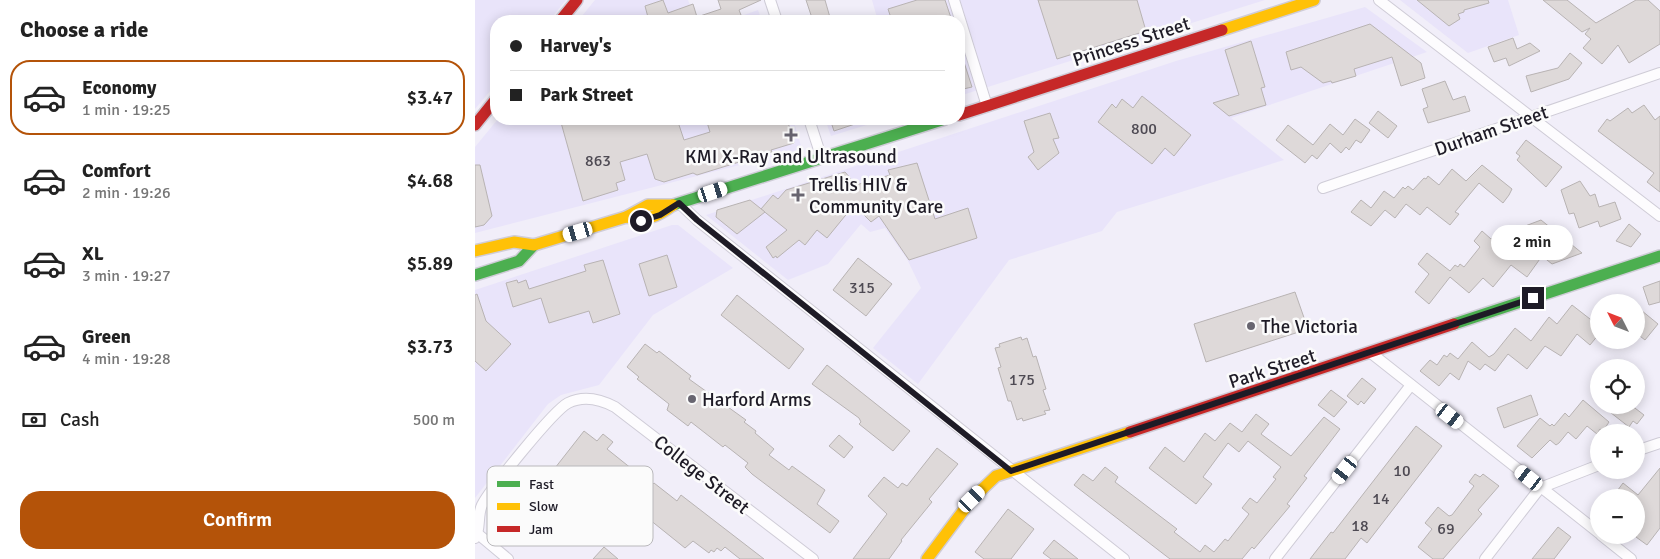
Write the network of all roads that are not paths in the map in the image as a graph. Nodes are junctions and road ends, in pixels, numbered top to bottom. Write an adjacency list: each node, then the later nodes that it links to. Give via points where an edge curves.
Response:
1 (577, 0): 6 (main road)
2 (770, 0): 7 (street)
3 (954, 0): 8 (street)
4 (1314, 0): 12 (main road, Princess Street)
5 (1379, 0): 14 (street)
6 (564, 15)
7 (775, 15)
8 (959, 15)
9 (965, 35): 12 (street)
10 (1660, 73): 14 (street, Durham Street)
11 (490, 106): 15 (main road)
12 (987, 106): 13 (main road, Princess Street)
13 (965, 112)
14 (1531, 116): 19 (street, Durham Street); 21 (street)
15 (475, 125)
16 (811, 125): 18 (street)
17 (925, 125): 18 (main road)
18 (821, 156): 20 (main road)
19 (1323, 188)
20 (676, 204): 22 (main road, via 660,215 641,221 626,217); 32 (street)
21 (1660, 216)
22 (534, 245): 23 (main road, via 514,242); 25 (main road, via 519,261)
23 (475, 251)
24 (1660, 256): 26 (main road, Park Street)
25 (475, 276)
26 (1371, 353): 27 (street); 32 (main road, Park Street)
27 (1411, 385): 33 (street); 44 (street)
28 (1660, 443): 29 (street)
29 (1645, 448)
30 (512, 466): 41 (street, College Street, via 553,414 569,403 596,399 615,407)
31 (1590, 469): 33 (street)
32 (1011, 471): 42 (main road, Park Street, via 996,476 972,499); 43 (street)
33 (1541, 488): 35 (street); 45 (street)
34 (487, 497): 36 (street, College Street, via 479,515)
35 (1590, 526)
36 (476, 536): 37 (street)
37 (487, 544)
38 (1612, 544): 46 (street)
39 (490, 546): 40 (street)
40 (508, 559)
41 (813, 559)
42 (927, 559)
43 (1124, 559)
44 (1275, 559)
45 (1485, 559)
46 (1631, 559)

